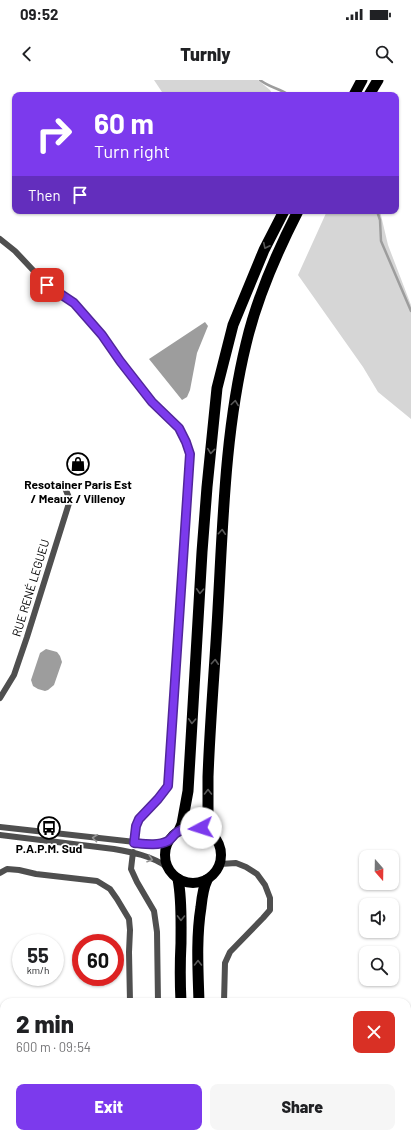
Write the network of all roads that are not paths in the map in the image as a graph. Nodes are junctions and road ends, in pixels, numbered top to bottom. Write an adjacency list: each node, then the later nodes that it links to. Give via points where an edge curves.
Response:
1 (362, 80): 3 (highway)
2 (378, 80): 4 (highway)
3 (356, 92)
4 (371, 92)
5 (282, 214): 11 (highway, one-way to 11, via 264,250 233,325 217,388 202,545 188,791)
6 (296, 214): 12 (highway, one-way to 6, via 209,753 222,539 235,400 244,350 256,306 269,271)
7 (0, 239): 15 (street, via 15,250 47,285 74,303 102,335 152,402 179,428 190,454 168,786 139,819)
8 (63, 483): 9 (street, RUE RENÉ LEGUEU, via 70,500 14,676)
9 (0, 698)
10 (0, 827): 15 (street, one-way to 10)
11 (179, 831): 12 (main road, via 194,827); 14 (main road)
12 (208, 831): 17 (main road, via 220,846)
13 (0, 835): 16 (street)
14 (169, 840): 15 (street, via 153,844); 18 (main road, via 165,858)
15 (134, 843)
16 (133, 852): 18 (street, one-way to 18, via 161,862); 23 (street, via 132,869 154,911 157,932)
17 (220, 864): 21 (main road, via 213,876); 26 (street, via 236,863 257,874 270,898 270,910 230,952 225,963)
18 (167, 867): 20 (main road)
19 (0, 873): 22 (street, via 19,870 97,881 110,889 128,920 130,930)
20 (178, 879): 21 (main road, via 192,883); 24 (highway, one-way to 24, via 181,892)
21 (207, 880): 25 (highway, one-way to 21, via 200,916)
22 (130, 998)
23 (158, 998)
24 (181, 998)
25 (199, 998)
26 (224, 998)

